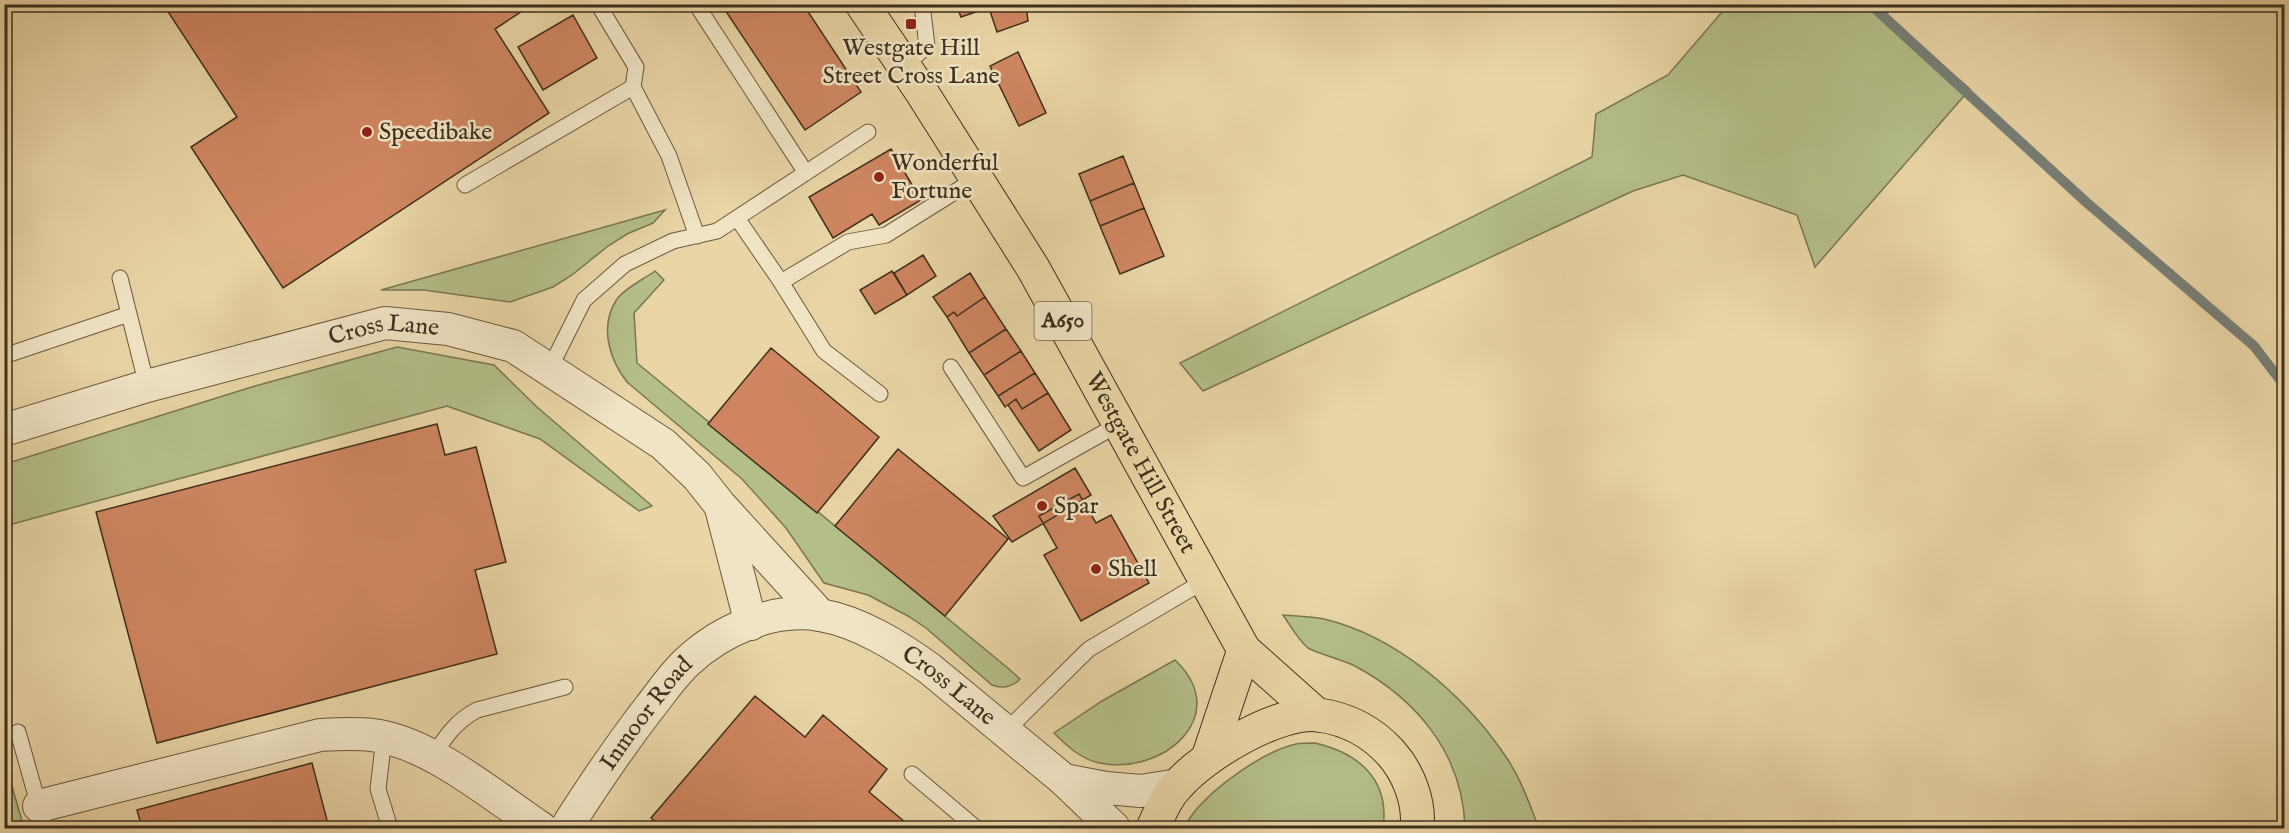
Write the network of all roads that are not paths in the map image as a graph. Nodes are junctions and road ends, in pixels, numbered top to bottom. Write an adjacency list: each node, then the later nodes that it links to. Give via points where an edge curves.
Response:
1 (598, 4): 6 (lane, via 636,67)
2 (696, 4): 8 (lane)
3 (862, 4): 5 (highway, Westgate Hill Street / A650)
4 (922, 4): 5 (lane, via 927,46)
5 (904, 66): 9 (highway, Westgate Hill Street / A650)
6 (633, 87): 10 (lane); 12 (lane, via 669,156)
7 (868, 132): 8 (lane)
8 (806, 172): 11 (lane)
9 (977, 178): 14 (lane, via 886,235 848,242); 21 (highway, Westgate Hill Street / A650, via 1033,268)
10 (465, 185)
11 (737, 218): 12 (lane, via 717,231); 14 (lane)
12 (697, 236): 18 (lane, via 673,241 625,264 584,300)
13 (120, 278): 15 (lane)
14 (781, 282): 20 (lane, via 824,351)
15 (129, 314): 16 (lane); 19 (lane)
16 (4, 356)
17 (951, 367): 21 (lane, via 1023,478)
18 (549, 370): 19 (street, Cross Lane, via 513,346 448,329 385,323); 23 (street, Cross Lane, via 663,444)
19 (147, 386): 22 (street, Cross Lane)
20 (880, 394)
21 (1119, 424): 24 (highway, Westgate Hill Street / A650)
22 (4, 430)
23 (720, 505): 25 (street, Cross Lane); 26 (street, Cross Lane)
24 (1206, 580): 27 (highway, Westgate Hill Street / A650); 31 (lane, via 1089,649)
25 (820, 615): 26 (street, Cross Lane, via 784,613); 31 (street, Cross Lane, via 867,631 910,654)
26 (751, 624): 41 (street, Inmoor Road, via 706,646 686,663 618,747)
27 (1244, 650): 29 (highway, Westgate Hill Street / A650); 34 (highway)
28 (565, 687): 33 (lane, via 477,710 453,726)
29 (1317, 715): 34 (highway, A650, via 1265,727); 45 (highway, A650, via 1351,724 1379,740 1400,763 1414,794)
30 (18, 732): 38 (lane)
31 (1005, 732): 36 (street, Cross Lane)
32 (384, 738): 33 (street); 38 (street, via 347,733 320,735); 39 (lane, via 378,789)
33 (433, 756): 40 (street)
34 (1208, 758): 37 (highway, A650)
35 (912, 774): 42 (lane)
36 (1064, 780): 37 (street, Cross Lane, via 1141,791); 43 (street, Cross Lane)
37 (1178, 784): 44 (highway, A650)
38 (42, 817)
39 (390, 828)
40 (541, 828)
41 (566, 828)
42 (976, 828)
43 (1114, 828)
44 (1153, 828)
45 (1416, 828)

